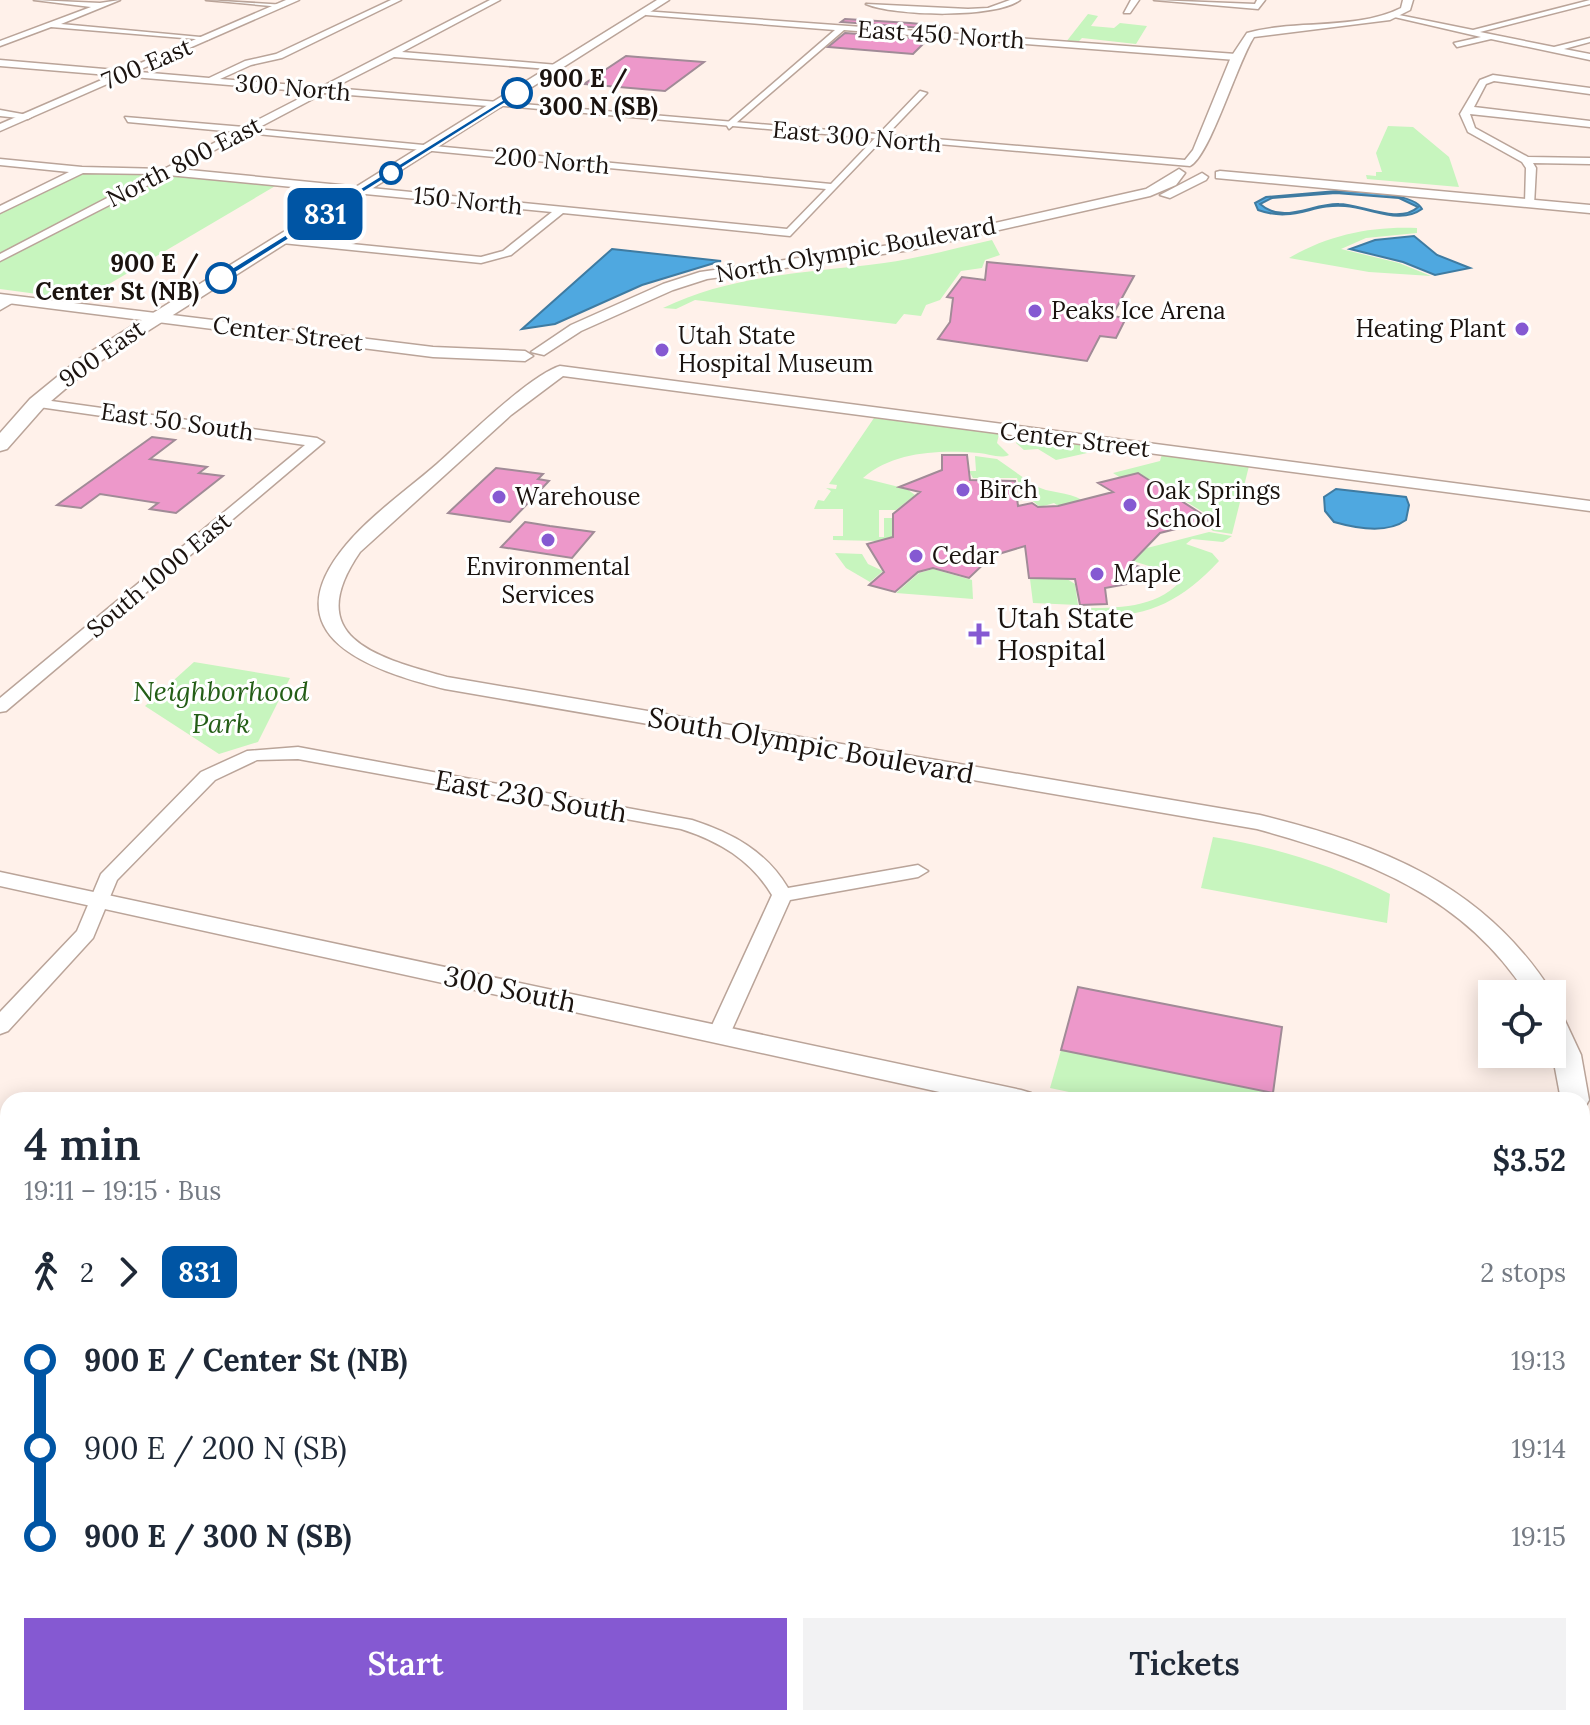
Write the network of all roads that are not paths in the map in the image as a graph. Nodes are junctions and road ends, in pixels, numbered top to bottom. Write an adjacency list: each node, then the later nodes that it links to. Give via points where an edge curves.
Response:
1 (38, 0): 15 (street)
2 (116, 0): 15 (street)
3 (210, 0): 16 (street)
4 (294, 0): 16 (street, 700 East)
5 (397, 0): 37 (street, via 276,57)
6 (496, 0): 31 (street, North 800 East)
7 (664, 0): 19 (main road, 900 East)
8 (1016, 0): 17 (street, via 998,10)
9 (1135, 0): 18 (street)
10 (1158, 0): 13 (street)
11 (1408, 0): 20 (street, via 1405,10)
12 (1590, 2): 23 (street)
13 (1259, 3)
14 (870, 4): 17 (street)
15 (103, 5): 21 (street)
16 (282, 5): 26 (street, 700 East)
17 (977, 11): 24 (street)
18 (1127, 11)
19 (646, 13): 22 (street, East 450 North); 35 (main road, 900 East)
20 (1394, 16): 23 (street); 32 (street, via 1263,30 1250,35)
21 (50, 25): 26 (street); 28 (street)
22 (842, 28): 24 (street, East 450 North); 48 (street)
23 (1470, 32): 25 (street)
24 (953, 36): 32 (street, East 450 North)
25 (1492, 36): 29 (street); 30 (street)
26 (207, 38): 36 (street, 700 East)
27 (1590, 40): 30 (street)
28 (0, 44)
29 (1457, 45)
30 (1554, 49): 33 (street)
31 (393, 54): 35 (street); 38 (street, North 800 East)
32 (1236, 57): 53 (street)
33 (1590, 57)
34 (0, 63): 36 (street, 300 North)
35 (558, 68): 41 (main road, 900 East)
36 (125, 74): 37 (street, 300 North); 45 (street, 700 East)
37 (210, 81): 38 (street, 300 North)
38 (322, 90): 41 (street, 300 North); 50 (street, North 800 East)
39 (1590, 91): 42 (street, via 1491,75)
40 (923, 93): 51 (street)
41 (498, 105): 44 (street, 300 North); 52 (main road, 900 East)
42 (1468, 109): 47 (street); 54 (street, via 1471,130)
43 (0, 113): 45 (street)
44 (585, 113): 48 (street, East 300 North)
45 (28, 116): 49 (street, 700 East)
46 (128, 119): 50 (street, 200 North)
47 (1590, 124)
48 (729, 126): 51 (street, East 300 North)
49 (0, 128)
50 (243, 131): 52 (street, 200 North); 60 (street, North 800 East)
51 (879, 139): 57 (street, East 300 North); 63 (street)
52 (431, 149): 63 (street, 200 North); 64 (main road, 900 East)
53 (1199, 150): 57 (street); 58 (street)
54 (1526, 160): 55 (street); 66 (street, via 1531,168)
55 (1590, 161)
56 (0, 162): 59 (street, 150 North)
57 (1181, 167): 58 (street); 61 (street); 75 (street, North Olympic Boulevard, via 1172,182 1150,192 875,252 687,280 576,328)
58 (1216, 167): 61 (street); 62 (street); 66 (street)
59 (82, 170): 60 (street, 150 North); 68 (street)
60 (165, 171): 64 (street, 150 North); 71 (street, North 800 East)
61 (1202, 177): 65 (street, North Olympic Boulevard)
62 (1315, 183): 65 (street, via 1246,184); 66 (street)
63 (833, 187): 69 (street, 150 North, via 792,231)
64 (364, 190): 69 (street, 150 North); 70 (main road, 900 East)
65 (1173, 194): 74 (street, North Olympic Boulevard, via 908,255 711,282 574,340 568,347)
66 (1530, 200): 67 (street)
67 (1590, 206)
68 (0, 210)
69 (561, 210): 70 (street, via 507,253 488,259)
70 (282, 240): 73 (main road, 900 East)
71 (0, 258)
72 (4, 301): 73 (street, Center Street)
73 (155, 318): 75 (street, Center Street); 78 (main road, 900 East, via 85,363)
74 (571, 357): 75 (street, Center Street); 76 (street, North Olympic Boulevard, via 571,367); 77 (street, Center Street)
75 (527, 363): 76 (street, Center Street, via 535,373); 79 (street, South Olympic Boulevard)
76 (560, 371): 77 (street, Center Street); 79 (street, South Olympic Boulevard)
77 (698, 386): 82 (street, Center Street)
78 (37, 403): 80 (street, East 50 South); 81 (main road, 900 East)
79 (505, 412): 90 (street, South Olympic Boulevard, via 335,569 325,592 325,611 355,650 395,670 445,683 1260,822 1324,839 1414,876 1464,910 1503,944)
80 (317, 442): 85 (street, South 1000 East)
81 (0, 445)
82 (1444, 482): 83 (street, Center Street); 84 (street, Center Street)
83 (1590, 494)
84 (1590, 506)
85 (0, 707)
86 (918, 871): 88 (street)
87 (0, 879): 89 (street, 300 South)
88 (782, 895): 89 (street, East 230 South, via 775,879 751,855 685,824 298,753 254,755 208,776 108,878); 92 (street)
89 (98, 900): 91 (street, via 86,933); 92 (street, 300 South)
90 (1530, 980)
91 (0, 1026)
92 (719, 1034): 95 (street, 300 South)
93 (1566, 1058): 94 (street)
94 (1569, 1067): 96 (street); 97 (street)
95 (984, 1092)
96 (1564, 1092)
97 (1574, 1092)

